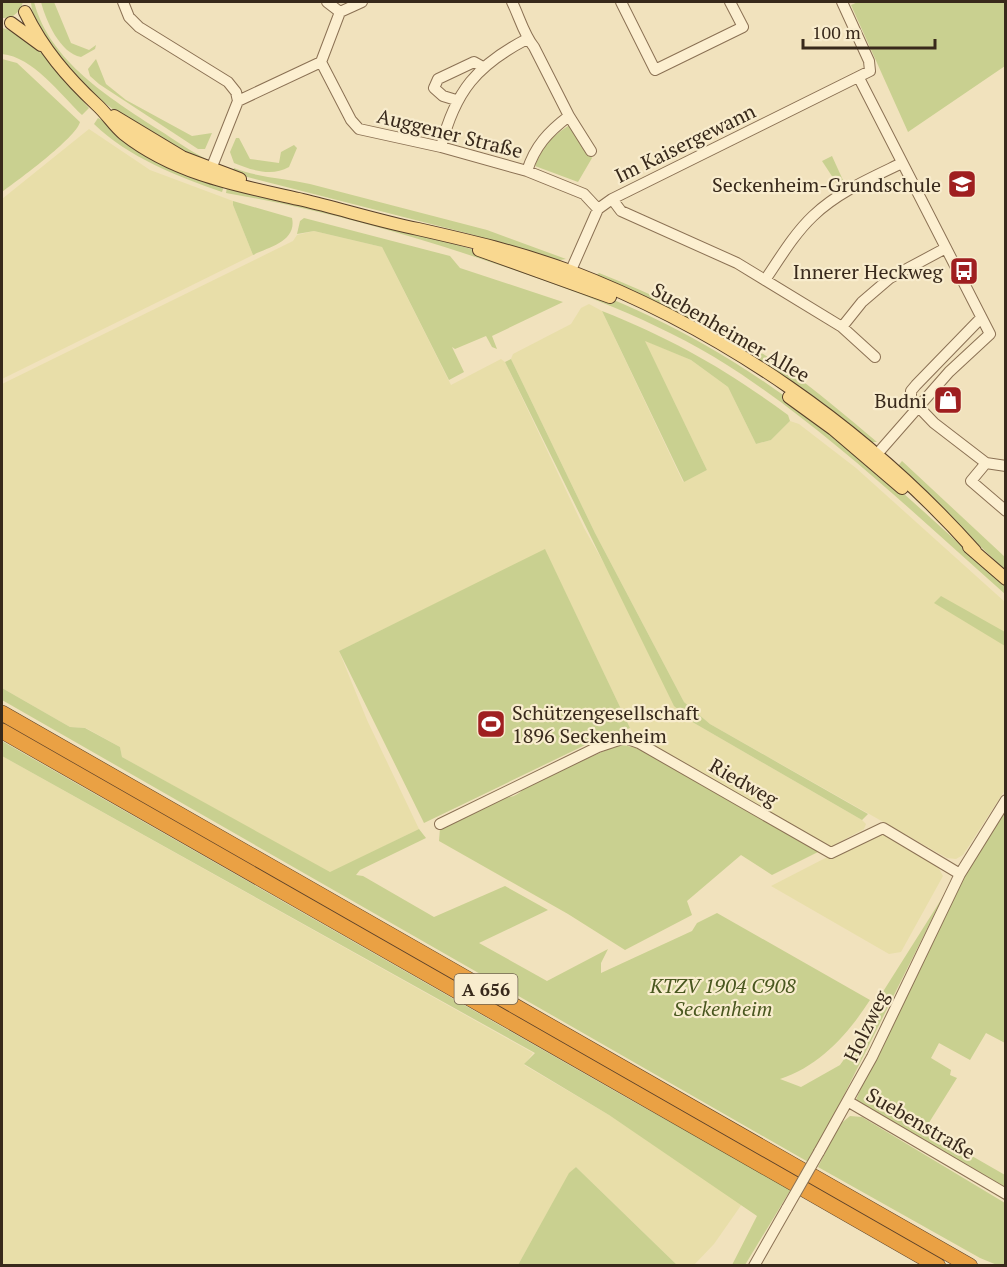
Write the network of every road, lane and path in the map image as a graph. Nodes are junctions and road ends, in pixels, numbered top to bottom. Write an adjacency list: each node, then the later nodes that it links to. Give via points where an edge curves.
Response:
1 (123, 2): 17 (street, via 134,23 228,82)
2 (327, 2): 9 (street)
3 (362, 2): 9 (street)
4 (512, 2): 11 (street)
5 (621, 2): 6 (street, via 655,70 743,27)
6 (730, 2)
7 (26, 7): 10 (main road); 12 (main road, Suebenheimer Allee)
8 (844, 7): 15 (street, via 872,68)
9 (340, 12): 13 (street)
10 (6, 23): 12 (main road, Suebenheimer Allee)
11 (527, 39): 14 (street); 18 (street)
12 (44, 48): 23 (main road, Suebenheimer Allee, via 124,134 174,163)
13 (321, 62): 17 (street); 19 (street, Auggener Straße, via 359,129)
14 (483, 67): 16 (street); 16 (street, via 474,62 438,80 435,88)
15 (859, 78): 21 (street); 24 (street, Im Kaisergewann)
16 (456, 100): 19 (street)
17 (238, 101): 23 (street)
18 (568, 116): 20 (street); 22 (street, via 546,135 532,155)
19 (441, 147): 22 (street, Auggener Straße)
20 (591, 151)
21 (902, 163): 26 (street); 28 (street, via 843,194 813,216)
22 (527, 171): 25 (street, Auggener Straße, via 584,194)
23 (209, 173): 27 (main road, Suebenheimer Allee, via 250,190 471,239)
24 (612, 199): 25 (street, Im Kaisergewann); 28 (street, via 621,211 685,238)
25 (598, 209): 27 (street)
26 (946, 248): 29 (street); 30 (street, via 890,278 862,302)
27 (569, 276): 33 (main road, Suebenheimer Allee, via 662,312 745,360 812,404)
28 (765, 280): 30 (street)
29 (981, 318): 32 (street, via 916,385 910,395); 32 (street, via 990,334)
30 (842, 327): 31 (street)
31 (875, 357)
32 (917, 408): 33 (street); 34 (street)
33 (874, 457): 37 (main road, Suebenheimer Allee, via 944,516)
34 (986, 463): 35 (street); 36 (street, via 970,481)
35 (1005, 466)
36 (1005, 511)
37 (1005, 579)
38 (2, 712): 47 (highway, A 656)
39 (2, 730): 46 (highway, A 656)
40 (1005, 800): 42 (street, Holzweg)
41 (440, 824): 42 (street, Riedweg, via 598,747 625,738 831,853 884,828)
42 (960, 874): 43 (street, Holzweg)
43 (849, 1102): 44 (street, Suebenstraße); 45 (street, Holzweg, bridge)
44 (1005, 1194)
45 (754, 1266)
46 (938, 1266)
47 (970, 1266)

